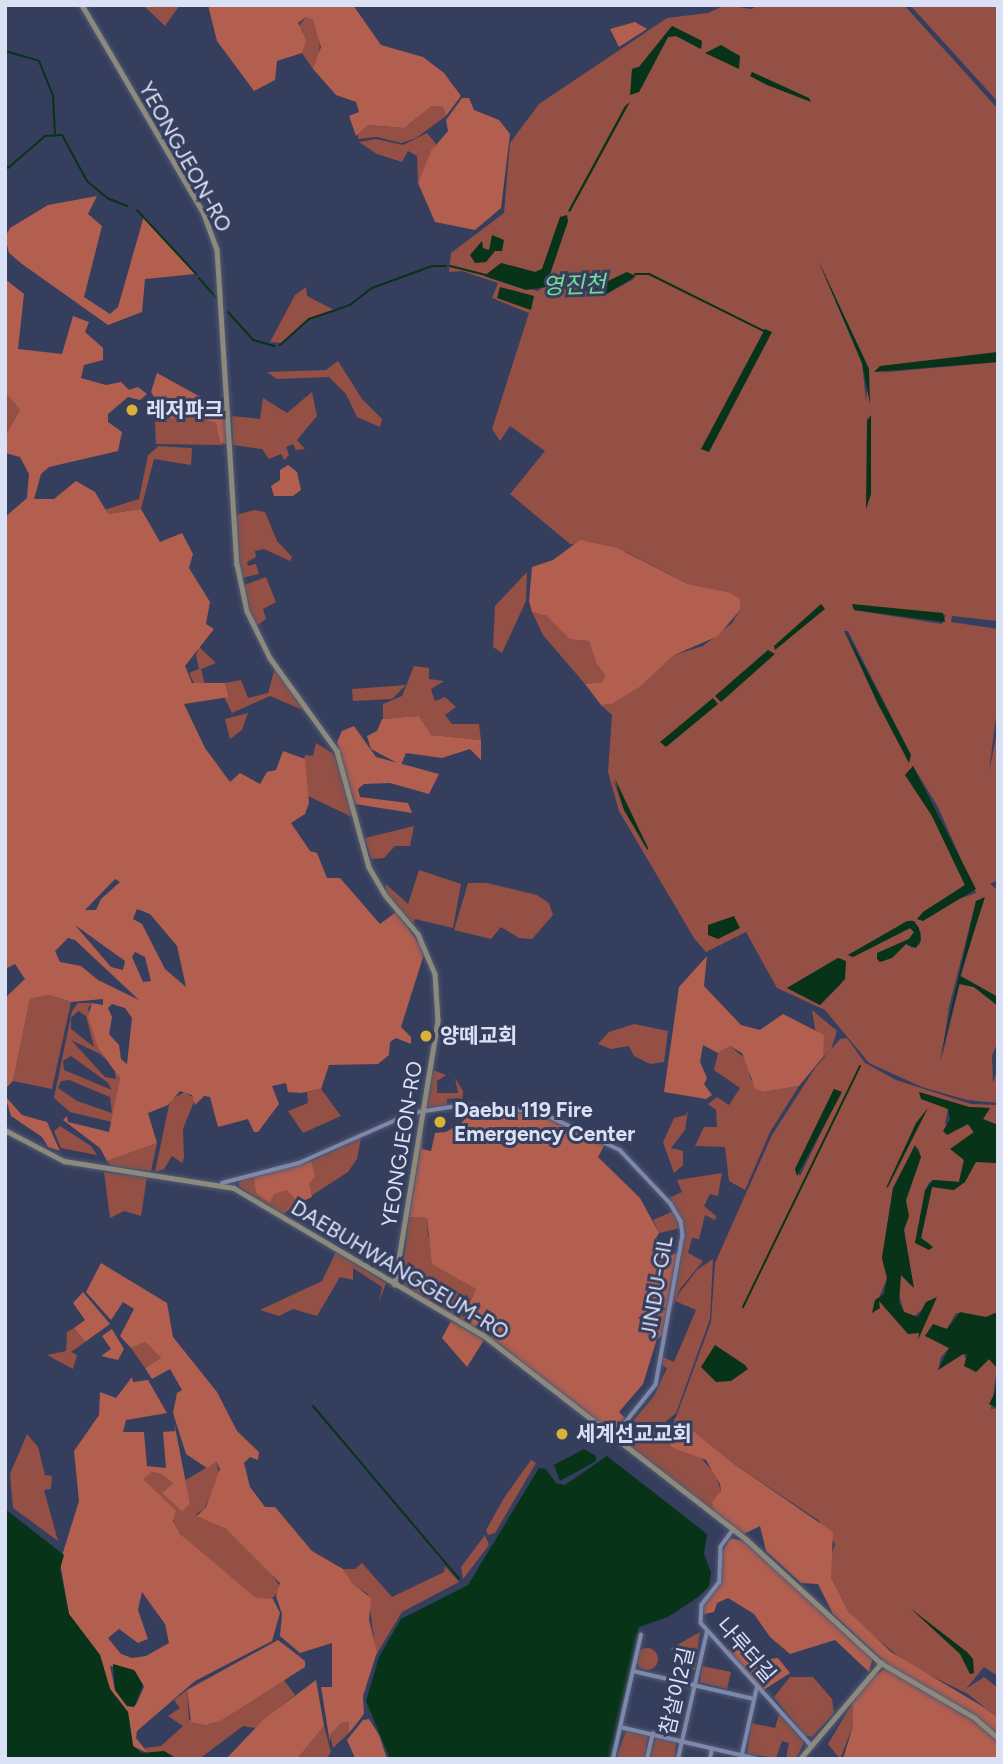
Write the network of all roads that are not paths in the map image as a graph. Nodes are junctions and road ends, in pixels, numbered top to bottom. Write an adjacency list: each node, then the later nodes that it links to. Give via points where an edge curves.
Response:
1 (82, 5): 2 (street, YEONGJEON-RO, via 204,214 215,242 223,284 239,585 264,648 337,751 373,875 418,934 433,966 439,1013)
2 (424, 1110): 4 (street, JINDU-GIL, via 299,1163); 5 (street, YEONGJEON-RO); 6 (street, JINDU-GIL, via 486,1107 528,1109 553,1116 626,1154 676,1210 682,1235 657,1382 649,1400)
3 (5, 1130): 4 (street, DAEBUHWANGGEUM-RO, via 72,1163)
4 (222, 1183): 5 (street, DAEBUHWANGGEUM-RO)
5 (394, 1285): 6 (street, DAEBUHWANGGEUM-RO, via 498,1345)
6 (612, 1440): 7 (street, DAEBUHWANGGEUM-RO)
7 (734, 1529): 8 (street, 나루터길, via 721,1547 717,1591 700,1610); 10 (street, DAEBUHWANGGEUM-RO)
8 (707, 1630): 12 (street, 참살이2길); 13 (street, 나루터길)
9 (641, 1635): 11 (street)
10 (881, 1662): 17 (street, DAEBUHWANGGEUM-RO, via 975,1718); 19 (street)
11 (633, 1671): 12 (street); 15 (street)
12 (695, 1685): 14 (street); 18 (street, 참살이2길)
13 (757, 1688): 14 (street); 19 (street, 나루터길)
14 (754, 1699): 21 (street)
15 (620, 1727): 16 (street); 22 (street)
16 (653, 1734): 18 (street); 23 (street)
17 (998, 1738)
18 (682, 1741): 20 (street); 24 (street, 참살이2길)
19 (811, 1745): 27 (street)
20 (712, 1749): 21 (street); 25 (street)
21 (741, 1757): 26 (street)
22 (614, 1759)
23 (647, 1759)
24 (678, 1759)
25 (710, 1759)
26 (757, 1759)
27 (800, 1759)

